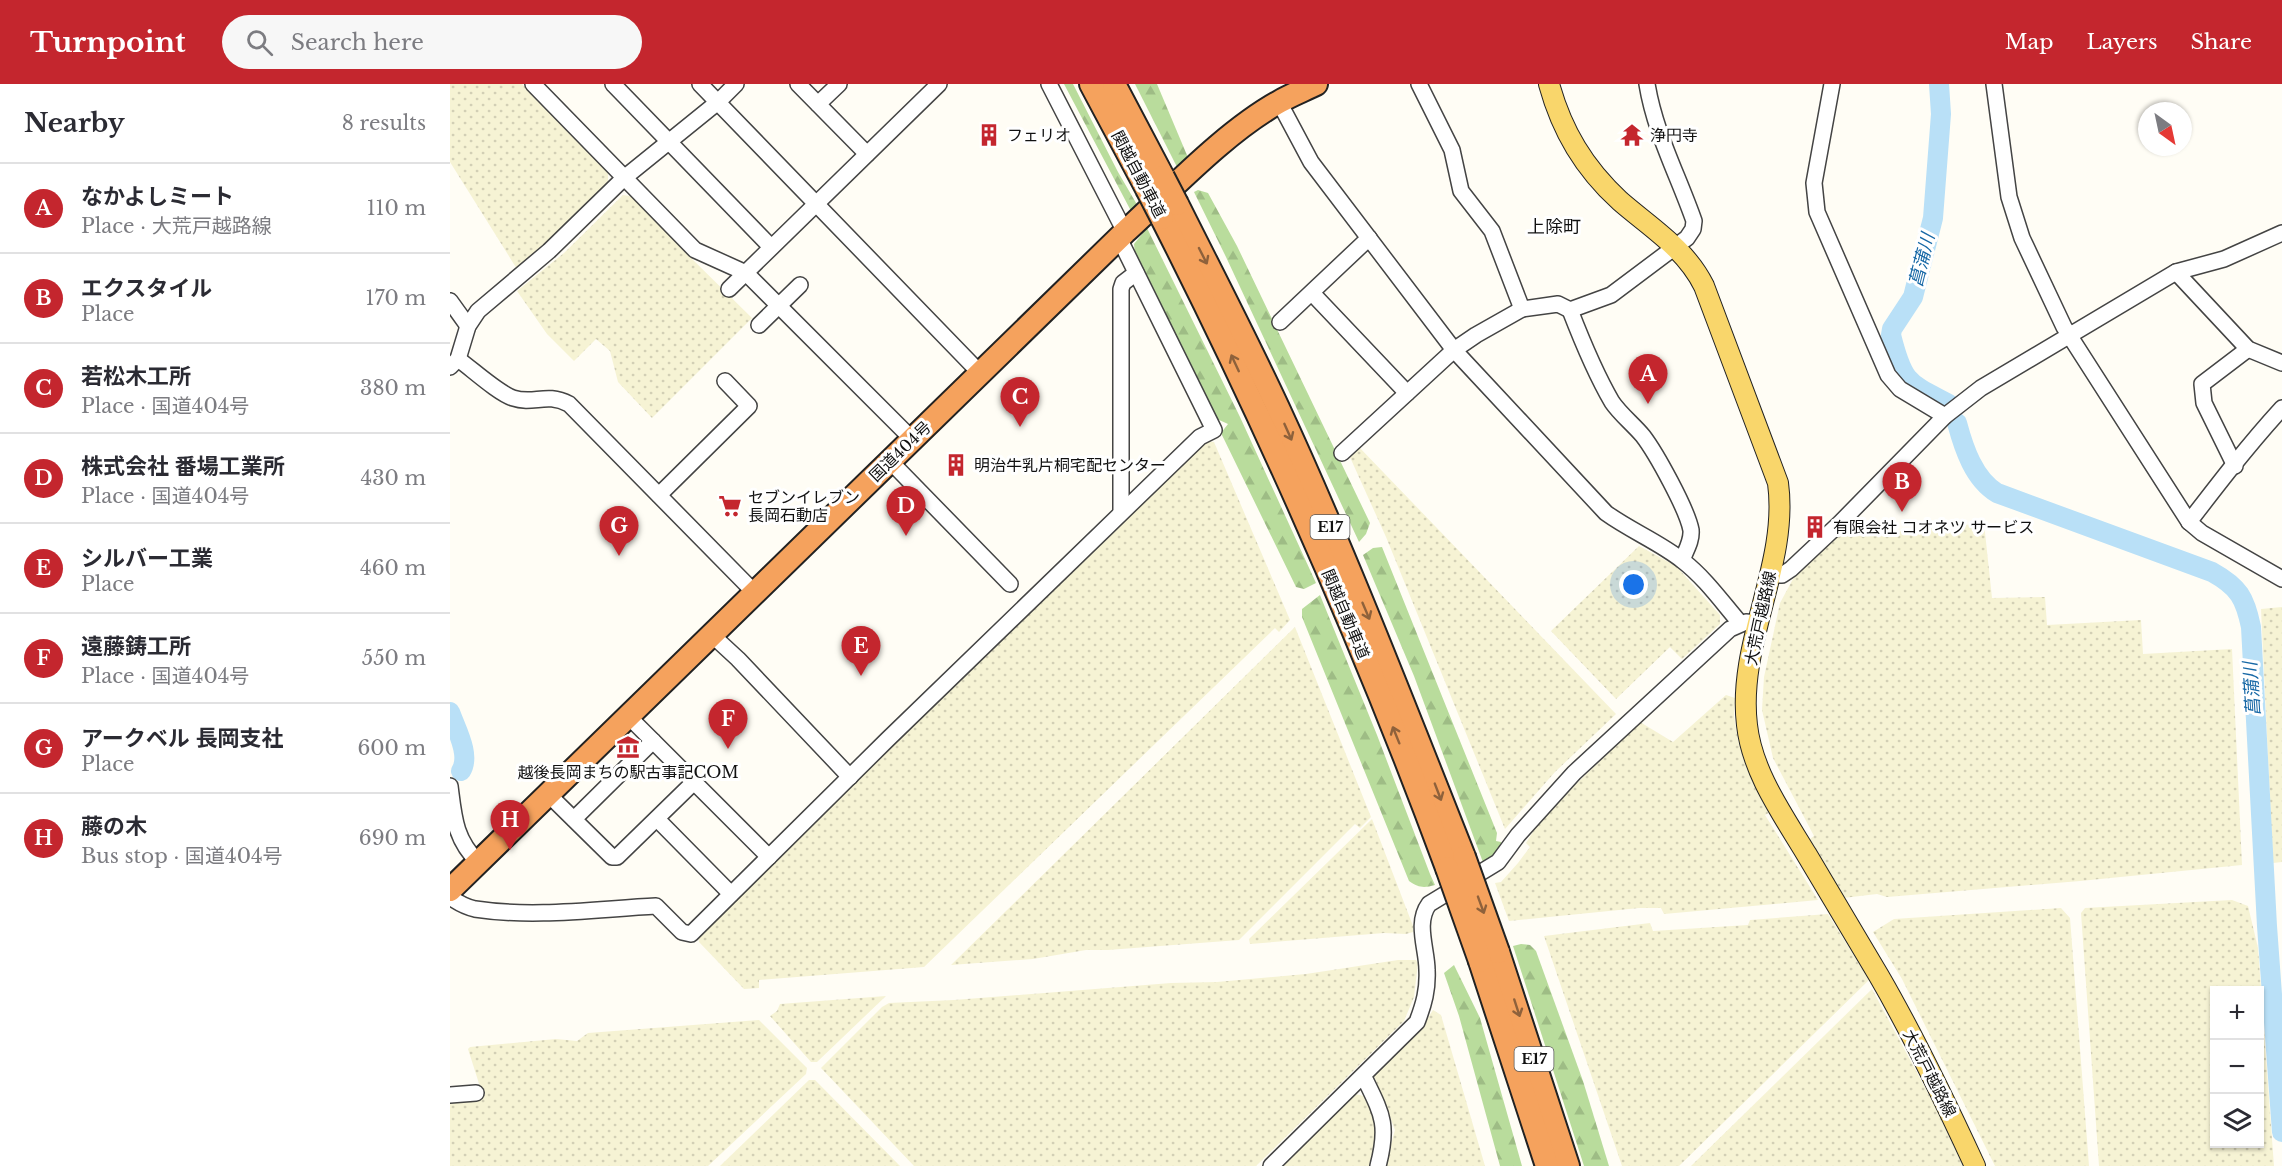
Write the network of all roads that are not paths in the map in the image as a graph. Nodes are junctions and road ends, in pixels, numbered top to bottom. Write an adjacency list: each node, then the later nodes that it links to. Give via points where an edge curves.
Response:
1 (533, 84): 23 (street)
2 (613, 84): 21 (street)
3 (700, 84): 18 (street)
4 (736, 84): 18 (street)
5 (798, 84): 20 (street)
6 (838, 84): 20 (street)
7 (939, 84): 22 (street)
8 (1050, 84): 26 (street)
9 (1090, 84): 24 (highway, 関越自動車道)
10 (1114, 84): 24 (highway, 関越自動車道)
11 (1119, 84): 24 (highway, via 1149,141)
12 (1316, 84): 19 (highway, 国道404号)
13 (1419, 84): 39 (street, via 1452,150 1461,191 1492,231)
14 (1549, 84): 30 (main road, 大荒戸越路線, via 1566,132 1587,167 1621,202)
15 (1647, 84): 30 (street, via 1667,156 1694,221 1693,229)
16 (1832, 84): 53 (street, via 1814,183 1817,212 1888,375 1900,389)
17 (1994, 84): 44 (street, via 2009,197 2022,238)
18 (718, 102): 21 (street); 25 (street)
19 (1279, 102): 26 (highway, 国道404号, via 1232,135); 27 (street, via 1311,162)
20 (818, 104): 22 (street)
21 (670, 141): 23 (street); 29 (street)
22 (867, 154): 25 (street)
23 (624, 178): 31 (street, via 695,250); 43 (street, via 549,251 478,311)
24 (1155, 183): 81 (highway, 関越自動車道 / E17, bridge, via 1456,862)
25 (817, 204): 29 (street); 49 (street)
26 (1122, 235): 32 (street); 49 (highway, 国道404号)
27 (1369, 238): 36 (street); 46 (street)
28 (2279, 239): 33 (street)
29 (771, 247): 31 (street)
30 (1677, 247): 40 (street, via 1611,294); 62 (main road, 大荒戸越路線, via 1704,286 1778,483 1780,510)
31 (746, 273): 35 (street); 38 (street)
32 (1136, 273): 59 (street, via 1123,283 1121,290); 59 (street, via 1214,430 1200,437)
33 (2176, 273): 44 (street); 45 (street)
34 (800, 285): 38 (street)
35 (729, 289)
36 (1312, 293): 41 (street); 51 (street)
37 (450, 301): 43 (street)
38 (779, 308): 42 (street); 54 (street)
39 (1522, 309): 40 (street, via 1558,304); 46 (street)
40 (1570, 310): 61 (street, via 1614,405 1645,438 1688,520 1690,544)
41 (1280, 322)
42 (759, 325)
43 (468, 326): 47 (street)
44 (2068, 335): 53 (street, via 1981,388); 60 (street)
45 (2248, 349): 48 (street); 57 (street, via 2202,384 2204,403)
46 (1454, 350): 51 (street); 61 (street, via 1606,513)
47 (454, 363): 58 (street, via 511,398 548,397 568,404)
48 (2282, 363)
49 (980, 373): 54 (highway, 国道404号)
50 (725, 381): 58 (street, via 749,406)
51 (1407, 393): 55 (street)
52 (2282, 408): 57 (street)
53 (1945, 416): 62 (street, via 1791,569 1782,575)
54 (912, 440): 56 (highway, 国道404号)
55 (1342, 453)
56 (890, 461): 64 (street); 65 (highway, 国道404号)
57 (2235, 466): 60 (street)
58 (659, 495): 65 (street)
59 (1121, 511): 70 (street)
60 (2189, 522): 63 (street)
61 (1682, 560): 66 (street)
62 (1768, 575): 66 (main road, 大荒戸越路線)
63 (2282, 579)
64 (1011, 584)
65 (754, 592): 67 (highway, 国道404号)
66 (1749, 623): 82 (street, via 1730,629 1574,773 1498,862 1429,904 1422,926 1427,969 1424,1004 1417,1022); 89 (main road, 大荒戸越路線, via 1746,710 1757,765 1896,1006)
67 (712, 635): 68 (highway, 国道404号); 70 (street)
68 (628, 716): 69 (street); 73 (highway, 国道404号)
69 (653, 741): 71 (street); 74 (street)
70 (850, 777): 76 (street)
71 (694, 782): 75 (street); 76 (street)
72 (450, 786): 77 (street, via 458,834)
73 (548, 794): 74 (street); 77 (highway, 国道404号)
74 (574, 819): 75 (street, via 612,857 617,857)
75 (657, 819): 79 (street)
76 (769, 857): 79 (street)
77 (478, 862): 78 (highway, 国道404号)
78 (450, 890)
79 (731, 894): 80 (street, via 691,934 682,932 656,906 502,911 473,909)
80 (450, 897)
81 (1489, 957): 87 (highway, 関越自動車道 / E17); 88 (highway, 関越自動車道 / E17, one-way to 88)
82 (1364, 1077): 85 (street); 86 (street, via 1384,1123)
83 (476, 1092): 84 (street)
84 (450, 1095)
85 (1271, 1166)
86 (1378, 1166)
87 (1545, 1166)
88 (1568, 1166)
89 (1975, 1166)

